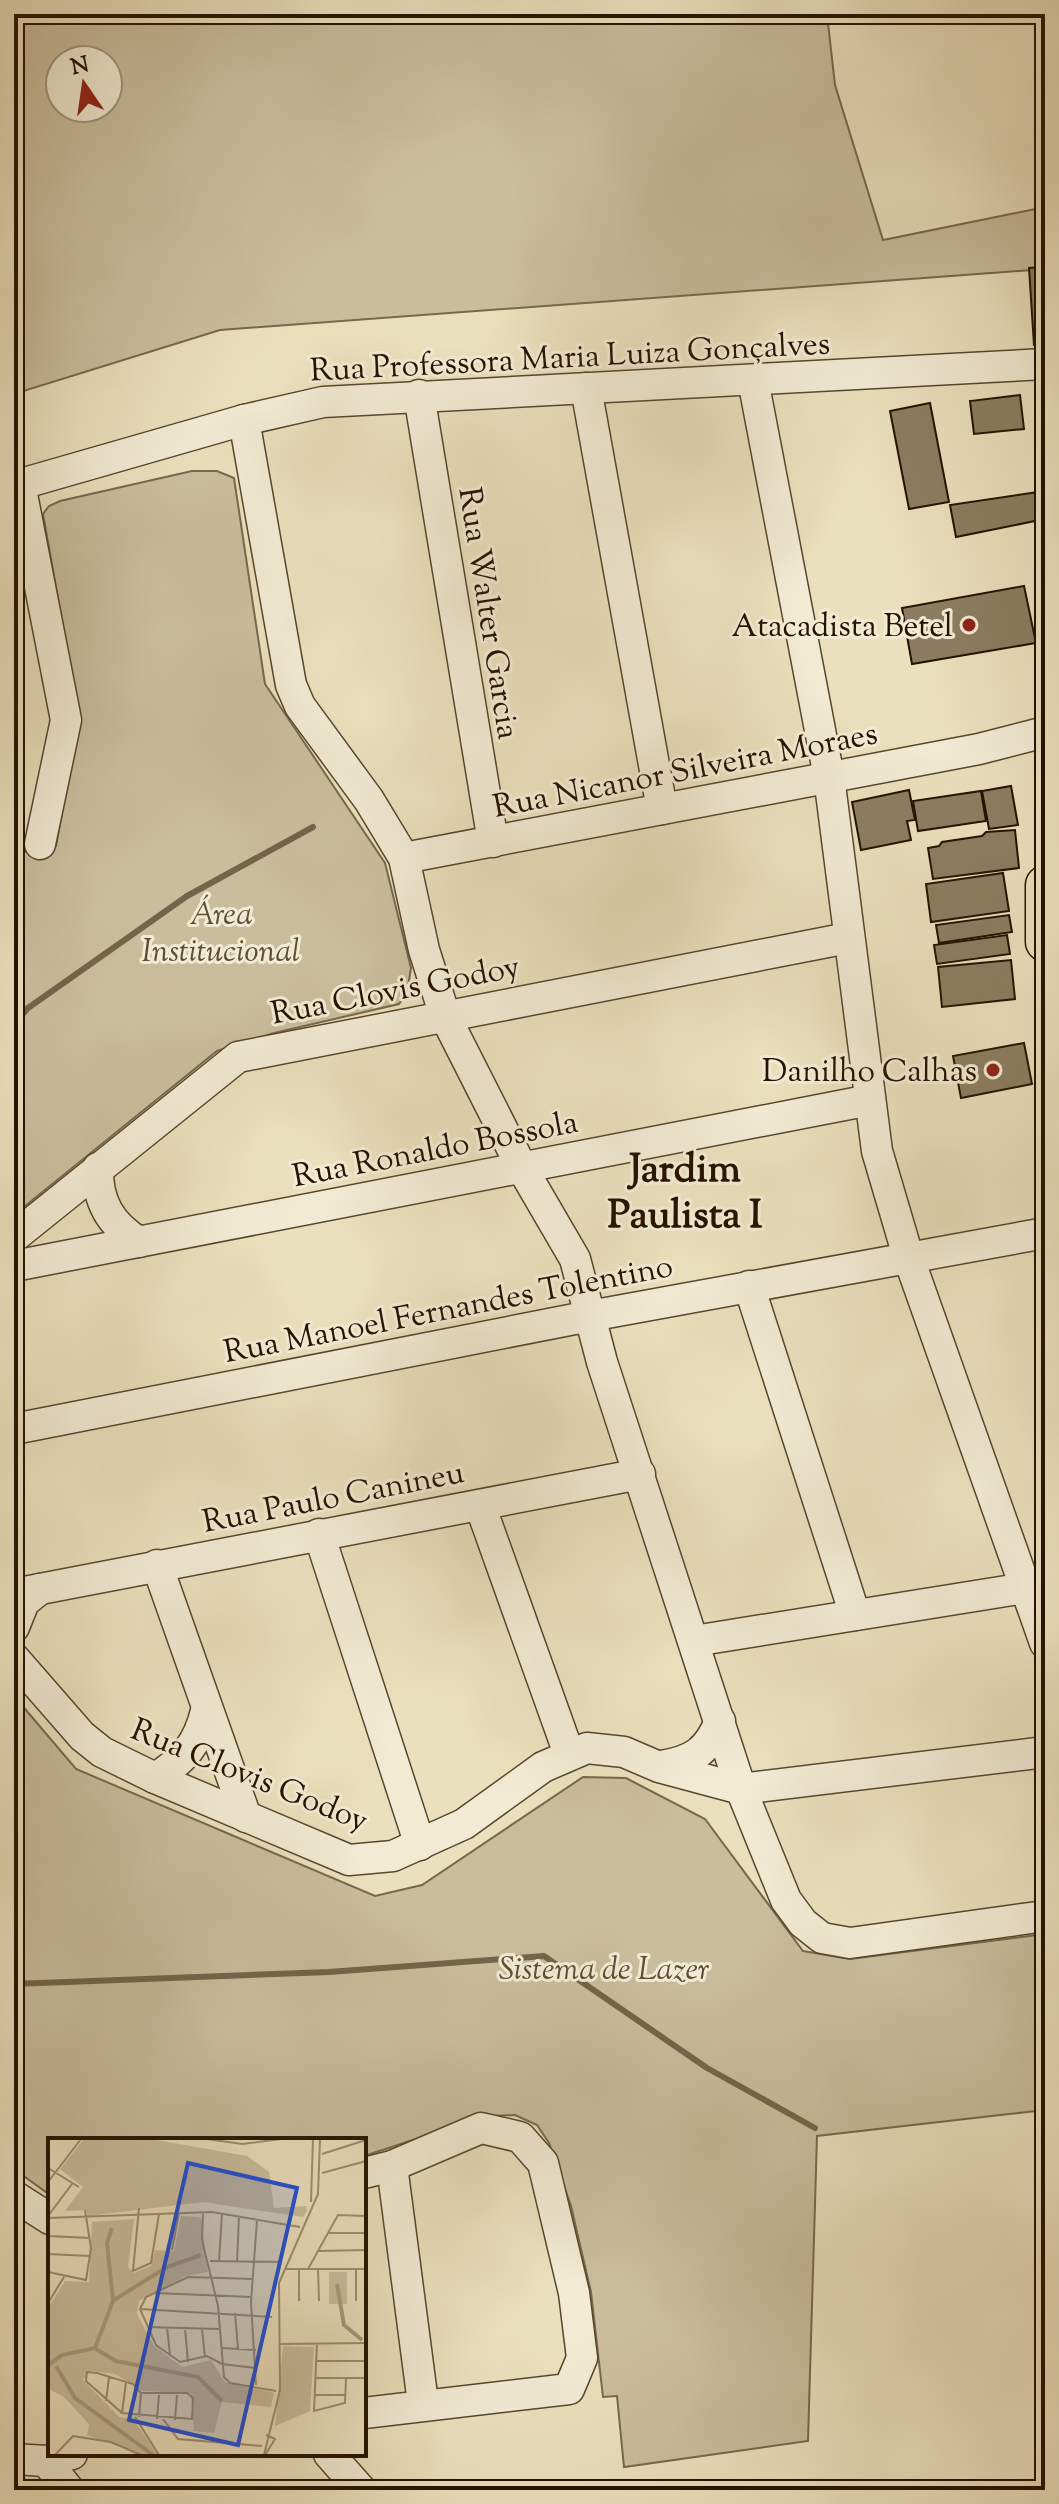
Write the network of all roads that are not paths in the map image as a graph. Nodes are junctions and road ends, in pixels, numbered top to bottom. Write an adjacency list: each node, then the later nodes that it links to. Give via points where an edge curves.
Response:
1 (1045, 364): 2 (street, Rua Professora Maria Luiza Gonçalves)
2 (753, 380): 3 (street, Rua Professora Maria Luiza Gonçalves); 10 (street)
3 (586, 388): 4 (street, Rua Professora Maria Luiza Gonçalves); 11 (street)
4 (419, 395): 5 (street, Rua Professora Maria Luiza Gonçalves, via 323,402); 12 (street, Rua Walter Garcia)
5 (244, 420): 6 (street, Rua Professora Maria Luiza Gonçalves); 14 (street, via 291,685)
6 (17, 485): 13 (street, via 66,720)
7 (1045, 732): 8 (street, Rua Nicanor Silveira Moraes)
8 (979, 749): 9 (street, Rua Nicanor Silveira Moraes, via 1013,746); 10 (street, Rua Nicanor Silveira Moraes)
9 (1045, 759)
10 (829, 777): 11 (street, Rua Nicanor Silveira Moraes); 16 (street)
11 (662, 809): 12 (street, Rua Nicanor Silveira Moraes)
12 (493, 842): 14 (street, Rua Nicanor Silveira Moraes)
13 (40, 844)
14 (404, 858): 18 (street)
15 (1045, 885): 17 (main road)
16 (848, 938): 18 (street, Rua Clovis Godoy); 19 (street)
17 (1045, 942)
18 (445, 1016): 20 (street); 22 (street, Rua Clovis Godoy, via 238,1057)
19 (870, 1100): 21 (street, Rua Ronaldo Bossola); 29 (street, via 877,1151)
20 (497, 1116): 23 (street); 24 (street, via 493,1153)
21 (568, 1159): 23 (street, Rua Ronaldo Bossola); 25 (street, via 554,1172)
22 (98, 1168): 27 (street, Rua Clovis Godoy); 28 (street, via 99,1192 108,1213)
23 (522, 1168): 24 (street, Rua Ronaldo Bossola); 25 (street)
24 (472, 1177): 28 (street, Rua Ronaldo Bossola)
25 (545, 1209): 32 (street, via 575,1259)
26 (1042, 1232): 29 (street, Rua Manoel Fernandes Tolentino)
27 (14, 1237)
28 (139, 1242): 30 (street, Rua Ronaldo Bossola)
29 (908, 1256): 31 (street, Rua Manoel Fernandes Tolentino); 38 (street)
30 (14, 1266)
31 (749, 1286): 32 (street, Rua Manoel Fernandes Tolentino); 40 (street)
32 (590, 1316): 33 (street, Rua Manoel Fernandes Tolentino); 34 (street)
33 (14, 1429)
34 (640, 1474): 35 (street, Rua Paulo Canineu); 43 (street)
35 (480, 1505): 36 (street, Rua Paulo Canineu); 50 (street)
36 (319, 1534): 37 (street, Rua Paulo Canineu); 58 (street)
37 (157, 1565): 39 (street, Rua Paulo Canineu); 47 (street)
38 (1025, 1588): 40 (street); 44 (street)
39 (27, 1592): 41 (street, Rua Paulo Canineu)
40 (855, 1615): 42 (street)
41 (14, 1627)
42 (741, 1633): 43 (street); 46 (street, via 717,1650)
43 (694, 1641): 46 (street)
44 (1045, 1643)
45 (14, 1655): 52 (street, Rua Clovis Godoy, via 93,1746)
46 (706, 1679): 48 (street)
47 (206, 1711): 52 (street, via 200,1736 188,1754); 55 (street, via 211,1765); 56 (street)
48 (720, 1721): 51 (street, via 698,1755); 54 (street)
49 (1045, 1752): 54 (street)
50 (569, 1754): 51 (street, Rua Clovis Godoy, via 606,1748); 58 (street, Rua Clovis Godoy, via 464,1824)
51 (659, 1767): 53 (street, Rua Clovis Godoy); 54 (street, Rua Clovis Godoy)
52 (155, 1778): 55 (street, Rua Clovis Godoy)
53 (710, 1794): 54 (street, Rua Clovis Godoy); 57 (street, Rua Clovis Godoy)
54 (744, 1796): 57 (street)
55 (202, 1798): 56 (street, Rua Clovis Godoy)
56 (246, 1817): 58 (street, Rua Clovis Godoy, via 349,1860 393,1856)
57 (757, 1830): 59 (street, via 786,1900 822,1938 850,1943)
58 (420, 1845)
59 (1045, 1916)
60 (378, 2170): 63 (street); 63 (street, via 481,2128 520,2137 543,2163 574,2293 582,2358 569,2389)
61 (14, 2196): 62 (street)
62 (48, 2218)
63 (423, 2403): 64 (street)
64 (366, 2413)
65 (331, 2456): 69 (street)
66 (59, 2457): 67 (street); 68 (street)
67 (14, 2459)
68 (69, 2490)
69 (361, 2490)

